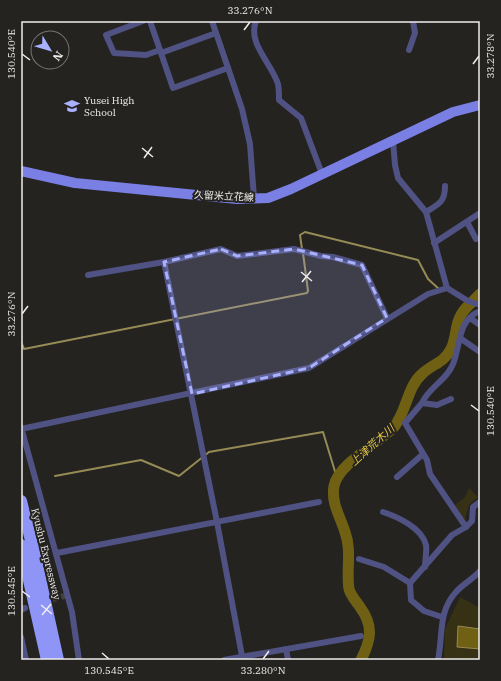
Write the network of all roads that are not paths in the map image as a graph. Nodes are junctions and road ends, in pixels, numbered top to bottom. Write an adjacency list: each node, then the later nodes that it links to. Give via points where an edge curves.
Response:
1 (143, 21): 8 (street, via 106,35 114,53 146,55)
2 (150, 21): 8 (street)
3 (212, 21): 6 (street)
4 (256, 21): 13 (street, via 254,27 257,43 278,84 279,100 301,118)
5 (413, 21): 7 (street, via 414,33)
6 (216, 33): 8 (street); 9 (street)
7 (410, 50)
8 (161, 52): 9 (street, via 173,88)
9 (228, 68): 15 (street, via 242,109 250,144)
10 (480, 105): 11 (main road, 久留米立花線, via 453,112)
11 (393, 141): 13 (main road, 久留米立花線); 16 (street, via 394,166 398,178)
12 (21, 171): 15 (main road, 久留米立花線, via 75,183 237,199)
13 (322, 174): 15 (main road, 久留米立花線, via 268,198)
14 (446, 186): 16 (street, via 443,202)
15 (254, 198)
16 (426, 212): 20 (street)
17 (480, 213): 18 (street)
18 (467, 222): 19 (street); 20 (street)
19 (476, 239)
20 (434, 243): 23 (street)
21 (164, 262): 22 (street); 26 (street, via 221,249 237,256 294,249 333,256 362,265); 31 (street)
22 (88, 275)
23 (447, 288): 24 (street); 26 (street, via 428,294)
24 (480, 305)
25 (480, 311): 27 (street)
26 (387, 318): 31 (street, via 309,368)
27 (470, 318): 28 (street); 29 (street, via 462,327)
28 (480, 325)
29 (460, 338): 30 (street); 33 (street, via 448,374 426,393)
30 (480, 352)
31 (192, 394): 34 (street); 41 (street)
32 (451, 399): 33 (street, via 437,405)
33 (422, 403): 35 (street, via 405,424)
34 (21, 428): 44 (street)
35 (423, 454): 36 (street); 42 (street, via 430,474)
36 (397, 477)
37 (21, 502): 56 (highway, Kyushu Expressway)
38 (319, 502): 41 (street)
39 (480, 502): 42 (street, via 473,507 472,521)
40 (383, 512): 46 (street, via 397,518 421,535 426,544)
41 (217, 522): 44 (street); 53 (street)
42 (466, 527): 46 (street, via 452,535)
43 (21, 544): 55 (highway)
44 (57, 553): 57 (street, via 72,612)
45 (360, 559): 48 (street, via 384,567)
46 (425, 567): 48 (street)
47 (480, 571): 49 (street, via 456,592)
48 (410, 583): 49 (street, via 411,600 424,612)
49 (442, 617): 60 (street)
50 (361, 636): 52 (street)
51 (21, 638): 54 (street)
52 (286, 649): 53 (street); 59 (street)
53 (242, 656): 58 (street)
54 (26, 660)
55 (47, 660)
56 (58, 660)
57 (79, 660)
58 (224, 660)
59 (288, 660)
60 (438, 660)

